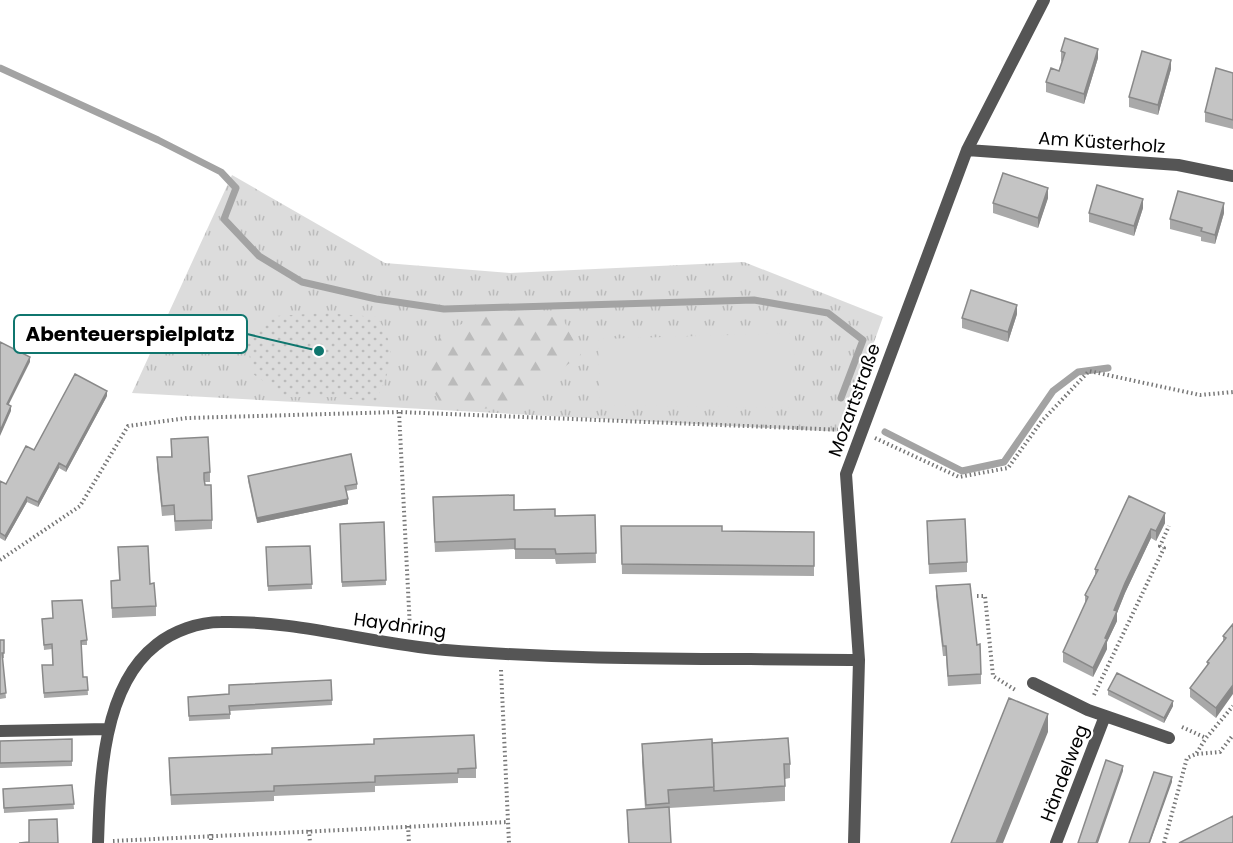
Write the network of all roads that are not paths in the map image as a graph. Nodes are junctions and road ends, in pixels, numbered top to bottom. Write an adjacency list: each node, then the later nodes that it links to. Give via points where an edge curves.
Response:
1 (1044, 0): 2 (street, Mozartstraße)
2 (967, 150): 3 (street, Am Küsterholz, via 1178,165); 4 (street, Mozartstraße, via 846,474)
3 (1233, 176)
4 (859, 660): 7 (street, Haydnring, via 501,654 411,647 273,623 218,621 174,633 142,658 127,678); 11 (street, Mozartstraße)
5 (1033, 683): 6 (street)
6 (1106, 716): 9 (street); 12 (street, Händelweg)
7 (108, 729): 8 (street); 10 (street, Haydnring)
8 (0, 731)
9 (1169, 738)
10 (98, 842)
11 (854, 843)
12 (1056, 843)

